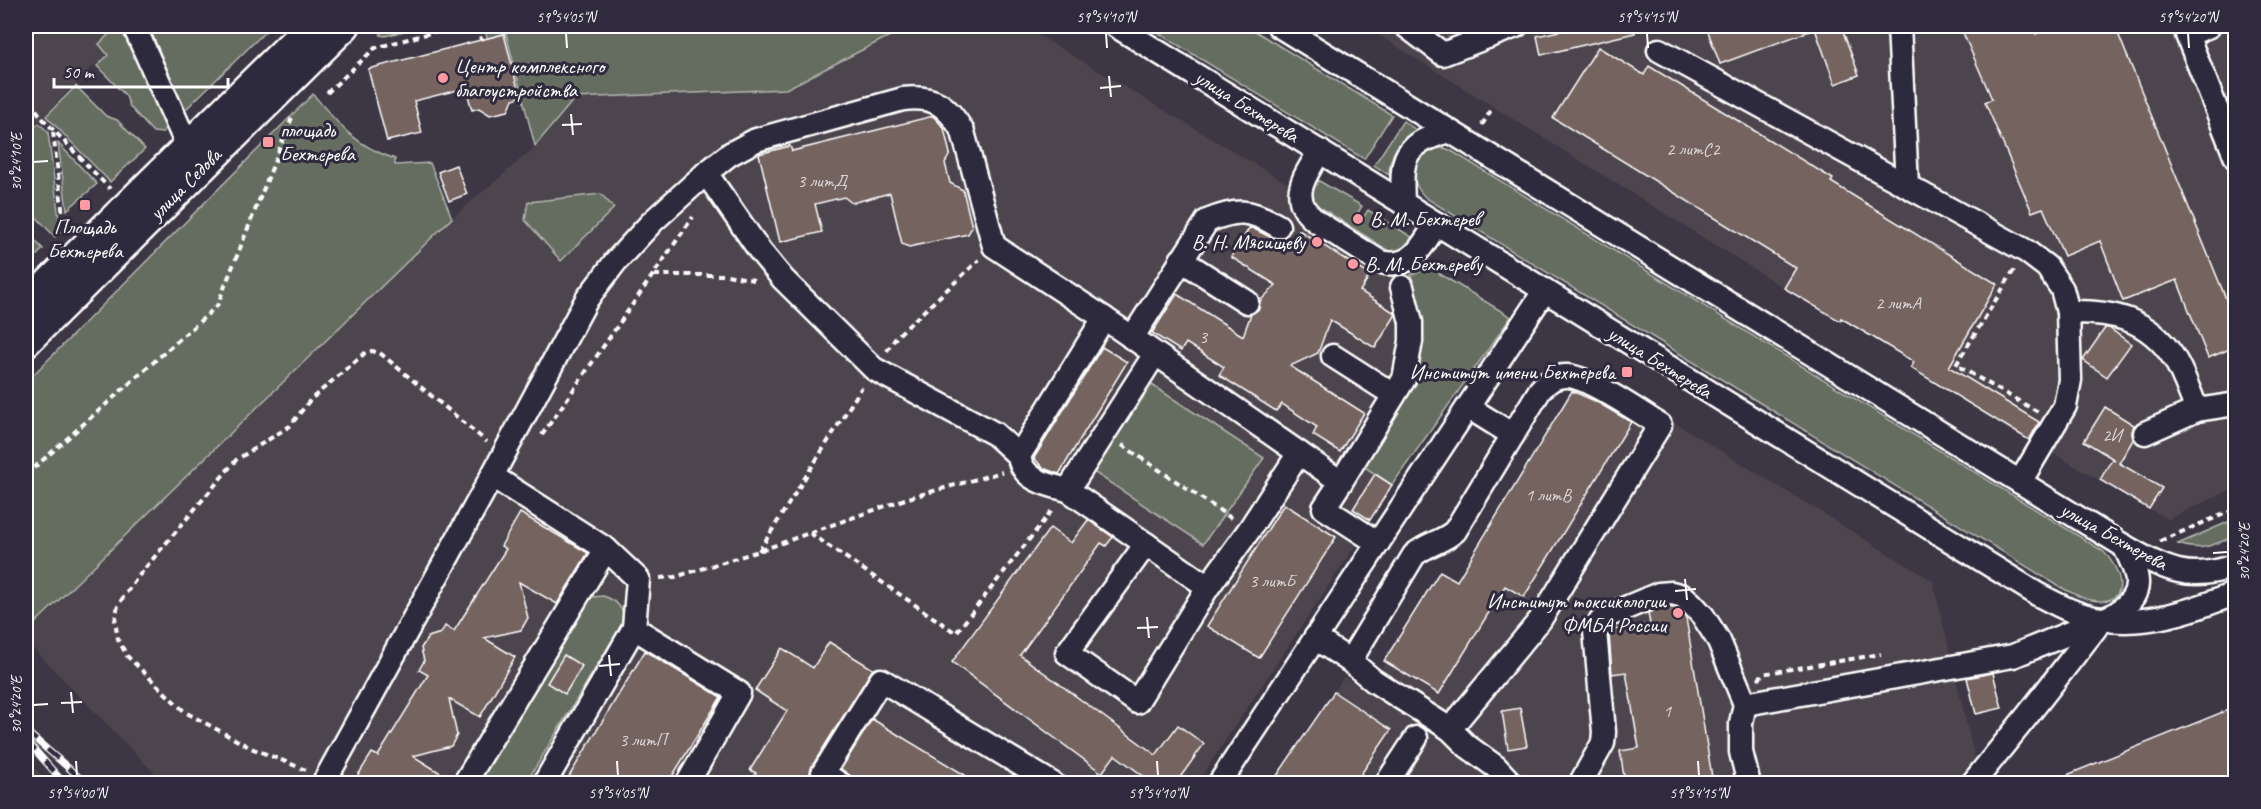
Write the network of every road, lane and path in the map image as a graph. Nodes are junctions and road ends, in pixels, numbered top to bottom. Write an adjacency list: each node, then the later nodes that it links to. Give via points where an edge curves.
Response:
1 (134, 26): 25 (street)
2 (310, 26): 17 (main road, улица Седова)
3 (345, 26): 17 (main road, улица Седова)
4 (456, 26): 15 (path)
5 (478, 26): 13 (path)
6 (1116, 26): 26 (street, улица Бехтерева)
7 (1279, 26): 23 (street, улица Бехтерева)
8 (1406, 26): 9 (street, via 1443,54)
9 (1516, 26)
10 (1899, 26): 29 (street)
11 (2209, 26): 12 (street)
12 (2185, 30): 27 (street)
13 (481, 40)
14 (370, 43): 15 (path)
15 (375, 48): 18 (path)
16 (1659, 50): 29 (street)
17 (294, 59): 25 (main road, улица Седова); 46 (main road, улица Седова)
18 (327, 93)
19 (30, 100): 22 (path)
20 (1493, 106): 21 (path)
21 (1482, 125)
22 (53, 131): 30 (path); 33 (path, via 63,216)
23 (1449, 131): 31 (street, via 1426,138 1406,155 1402,169); 64 (street, улица Бехтерева)
24 (286, 132): 61 (path, via 217,306)
25 (187, 146): 42 (main road, улица Седова)
26 (1320, 151): 31 (street, улица Бехтерева); 32 (street, via 1302,183 1301,205 1317,222 1380,262 1392,265 1412,258)
27 (2235, 158)
28 (711, 180): 37 (path); 38 (street); 44 (street, via 730,154 756,140 903,99 932,100 950,112 963,132 994,246); 59 (street, via 653,221 587,299)
29 (1907, 185): 35 (street)
30 (111, 189)
31 (1403, 203): 32 (street, улица Бехтерева)
32 (1436, 224): 40 (street, улица Бехтерева)
33 (73, 226)
34 (1278, 226): 36 (street, via 1259,214 1228,213 1207,221)
35 (2025, 251): 43 (street, via 2047,267 2062,290); 53 (path, via 1956,365)
36 (1181, 260): 41 (street); 45 (street)
37 (653, 275): 38 (path, via 728,275 768,282); 57 (path)
38 (783, 279): 60 (street, via 874,369 995,434)
39 (1402, 287): 49 (street, via 1410,313 1411,341 1404,379)
40 (1545, 290): 51 (street); 78 (street, улица Бехтерева, via 2037,594 2068,610)
41 (1247, 302)
42 (26, 305)
43 (2068, 312): 52 (street, via 2099,312 2128,318 2153,333 2174,359); 53 (street, via 2070,380 2065,406)
44 (1104, 318): 45 (street); 60 (street)
45 (1132, 338): 47 (street)
46 (26, 342)
47 (1155, 354): 54 (street); 58 (street)
48 (1333, 356): 49 (street)
49 (1394, 395): 63 (street)
50 (2235, 404): 52 (street)
51 (1468, 407): 56 (street); 70 (street)
52 (2197, 410): 55 (street)
53 (2055, 422): 64 (street)
54 (1104, 433): 65 (street); 67 (path)
55 (2145, 433)
56 (1513, 435): 81 (street, via 1455,531 1414,555); 83 (street, via 1540,390 1557,376 1580,378 1660,424 1540,620)
57 (541, 436)
58 (1299, 453): 63 (street); 67 (street)
59 (503, 456): 62 (street); 85 (path, via 380,353 365,353 310,400 290,426 236,460 118,605 118,639 127,656 184,712)
60 (1020, 461): 65 (street, via 1027,474); 68 (path)
61 (26, 475)
62 (492, 476): 73 (street); 85 (street)
63 (1341, 482): 70 (street, via 1324,508)
64 (2020, 482): 72 (street, улица Бехтерева)
65 (1068, 490): 68 (path, via 956,633); 71 (street)
66 (2235, 509): 69 (path)
67 (1249, 530): 76 (street)
68 (810, 533): 75 (path, via 675,577)
69 (2160, 542)
70 (1378, 543): 80 (street)
71 (1146, 544): 76 (street); 76 (street, via 1067,653 1137,702)
72 (2124, 546): 74 (street, улица Бехтерева, via 2163,566 2187,573); 78 (street, via 2138,578 2137,592 2128,606)
73 (606, 549): 75 (street); 86 (street)
74 (2228, 568)
75 (638, 579): 79 (street)
76 (1208, 587)
77 (2231, 595): 78 (street, улица Бехтерева, via 2163,617)
78 (2102, 619): 82 (street, via 2013,656); 96 (street)
79 (634, 628): 87 (street); 88 (street, via 739,693)
80 (1315, 638): 81 (street); 91 (street)
81 (1350, 661): 83 (street, via 1374,681)
82 (1745, 704): 94 (street, via 1719,641 1703,616 1683,596 1659,594 1609,615 1595,631 1603,742); 95 (street, via 1741,723)
83 (1450, 729): 93 (street)
84 (1416, 738): 92 (street)
85 (324, 781)
86 (464, 783)
87 (544, 783)
88 (687, 783)
89 (840, 783): 90 (street, via 823,773 881,680)
90 (1053, 783)
91 (1219, 783)
92 (1386, 783)
93 (1512, 783)
94 (1580, 783)
95 (1744, 783)
96 (1971, 783)

